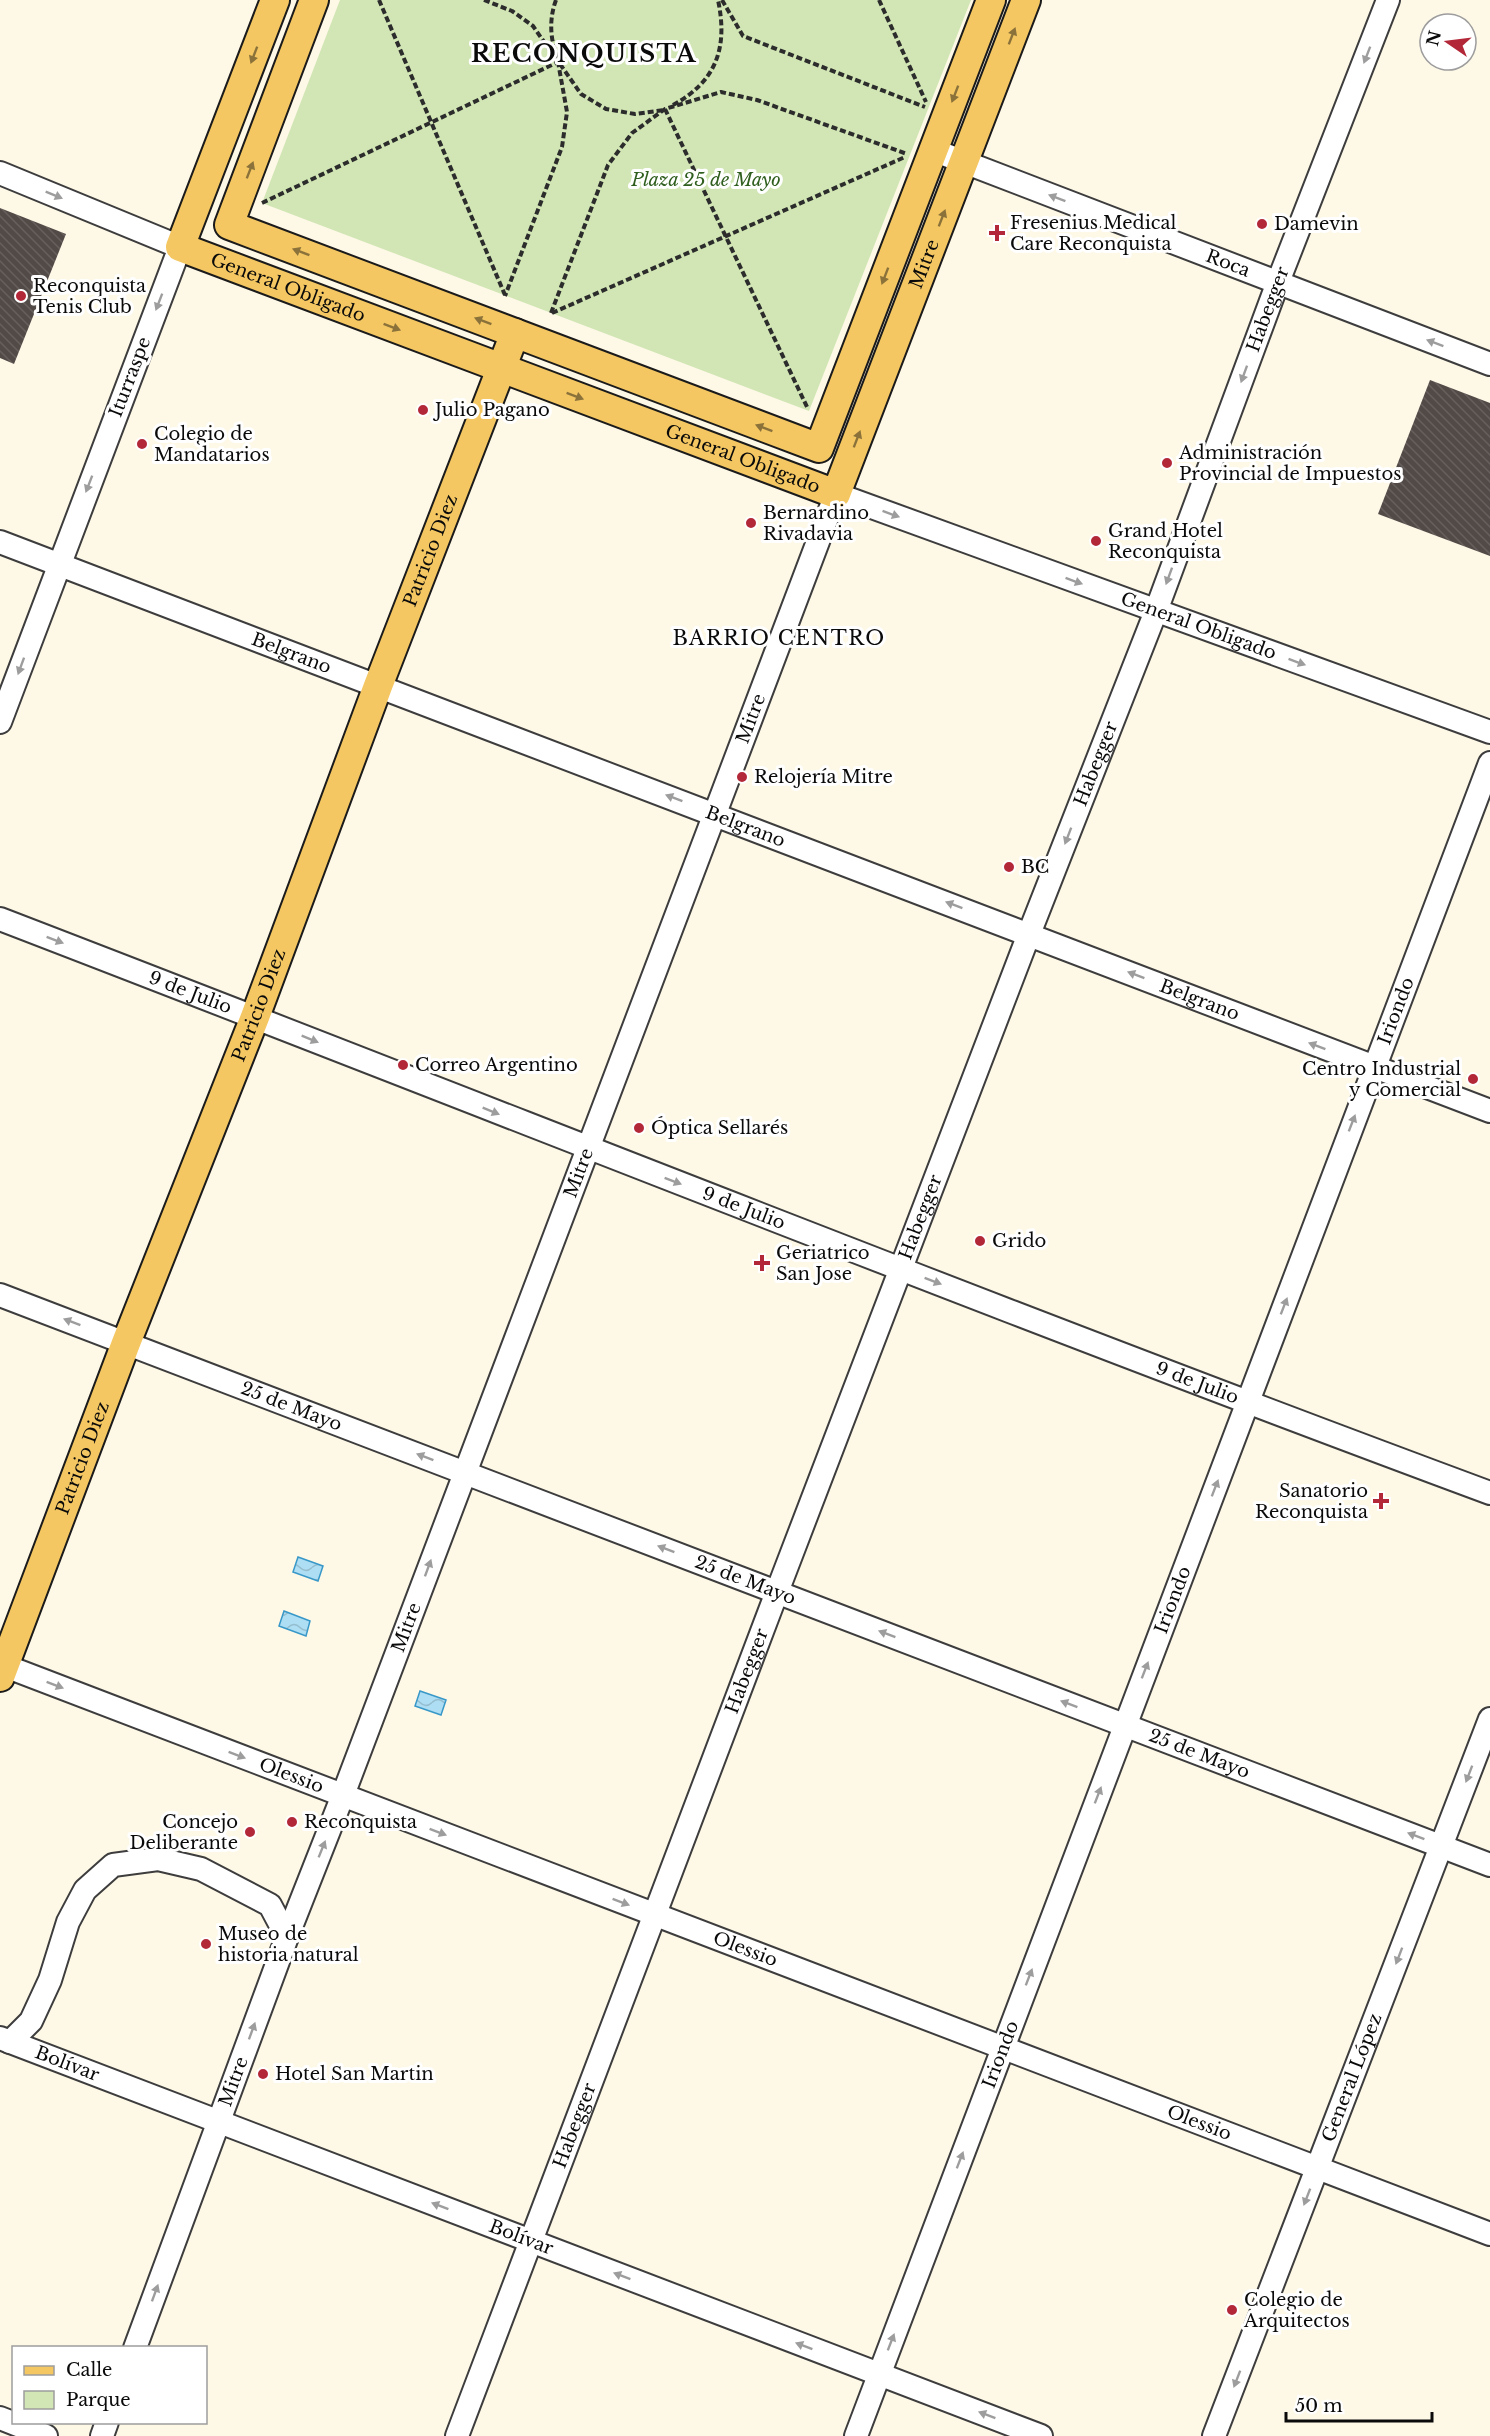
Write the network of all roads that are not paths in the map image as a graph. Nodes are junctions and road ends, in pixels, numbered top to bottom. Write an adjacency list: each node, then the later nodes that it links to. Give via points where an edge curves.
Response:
1 (275, 0): 9 (main road, Iturraspe, one-way to 9)
2 (314, 0): 11 (main road, one-way to 2, via 229,225)
3 (991, 0): 6 (main road, Mitre, one-way to 6)
4 (1026, 0): 7 (main road, Mitre, one-way to 4)
5 (1388, 0): 10 (street, Habegger, one-way to 10)
6 (933, 150): 7 (street, Roca); 11 (main road, Mitre, one-way to 11, via 819,448)
7 (964, 162): 10 (street, Roca, one-way to 7); 14 (main road, Mitre, one-way to 7)
8 (0, 173): 9 (street, General Obligado, one-way to 9)
9 (180, 248): 13 (main road, General Obligado, one-way to 13); 16 (street, Iturraspe, one-way to 16)
10 (1278, 282): 12 (street, Roca, one-way to 10); 17 (street, Habegger, one-way to 17)
11 (515, 333): 13 (main road, Patricio Diez)
12 (1490, 364)
13 (501, 368): 14 (main road, General Obligado, one-way to 14); 18 (main road, Patricio Diez)
14 (836, 494): 17 (street, General Obligado, one-way to 17); 22 (street, Mitre)
15 (0, 542): 16 (street, Belgrano)
16 (59, 564): 18 (street, Belgrano); 19 (street, Iturraspe, one-way to 19)
17 (1156, 610): 20 (street, General Obligado, one-way to 20); 24 (street, Habegger, one-way to 24)
18 (378, 686): 22 (street, Belgrano, one-way to 18); 25 (main road, Patricio Diez)
19 (0, 722)
20 (1490, 732)
21 (1490, 763): 26 (street, Iriondo)
22 (714, 813): 24 (street, Belgrano, one-way to 22); 28 (street, Mitre)
23 (0, 919): 25 (street, 9 de Julio, one-way to 25)
24 (1029, 934): 26 (street, Belgrano, one-way to 24); 29 (street, Habegger)
25 (255, 1017): 28 (street, 9 de Julio, one-way to 28); 31 (main road, Patricio Diez)
26 (1373, 1068): 27 (street, Belgrano); 32 (street, Iriondo, one-way to 26)
27 (1490, 1111)
28 (588, 1149): 29 (street, 9 de Julio, one-way to 29); 33 (street, Mitre)
29 (903, 1269): 32 (street, 9 de Julio, one-way to 32); 35 (street, Habegger)
30 (0, 1295): 31 (street, 25 de Mayo, one-way to 30)
31 (126, 1342): 33 (street, 25 de Mayo, one-way to 31); 36 (main road, Patricio Diez)
32 (1247, 1403): 34 (street, 9 de Julio); 38 (street, Iriondo, one-way to 32)
33 (464, 1472): 35 (street, 25 de Mayo, one-way to 33); 39 (street, Mitre, one-way to 33)
34 (1490, 1493)
35 (777, 1592): 38 (street, 25 de Mayo, one-way to 35); 42 (street, Habegger)
36 (1, 1669): 39 (street, Olessio, one-way to 39)
37 (1490, 1719): 40 (street, General López, one-way to 40)
38 (1124, 1725): 40 (street, 25 de Mayo, one-way to 38); 45 (street, Iriondo, one-way to 38)
39 (343, 1795): 42 (street, Olessio, one-way to 42); 43 (street, Mitre, one-way to 39)
40 (1441, 1846): 41 (street, 25 de Mayo); 47 (street, General López, one-way to 47)
41 (1490, 1865)
42 (655, 1915): 45 (street, Olessio); 49 (street, Habegger)
43 (287, 1937): 44 (street, via 270,1905 201,1869 158,1859 113,1865 85,1890 68,1922 51,1980 31,2021); 46 (street, Mitre, one-way to 43)
44 (5, 2040): 46 (street, Bolívar)
45 (1003, 2048): 47 (street, Olessio); 51 (street, Iriondo, one-way to 45)
46 (219, 2122): 49 (street, Bolívar, one-way to 46); 50 (street, Mitre, one-way to 46)
47 (1317, 2168): 48 (street, Olessio); 57 (street, General López, one-way to 57)
48 (1490, 2234)
49 (530, 2241): 51 (street, Bolívar, one-way to 49); 54 (street, Habegger)
50 (136, 2346)
51 (879, 2374): 55 (street, Iriondo); 56 (street, Bolívar, one-way to 51)
52 (15, 2424): 53 (street)
53 (46, 2436)
54 (457, 2436)
55 (856, 2436)
56 (1041, 2436)
57 (1214, 2436)

